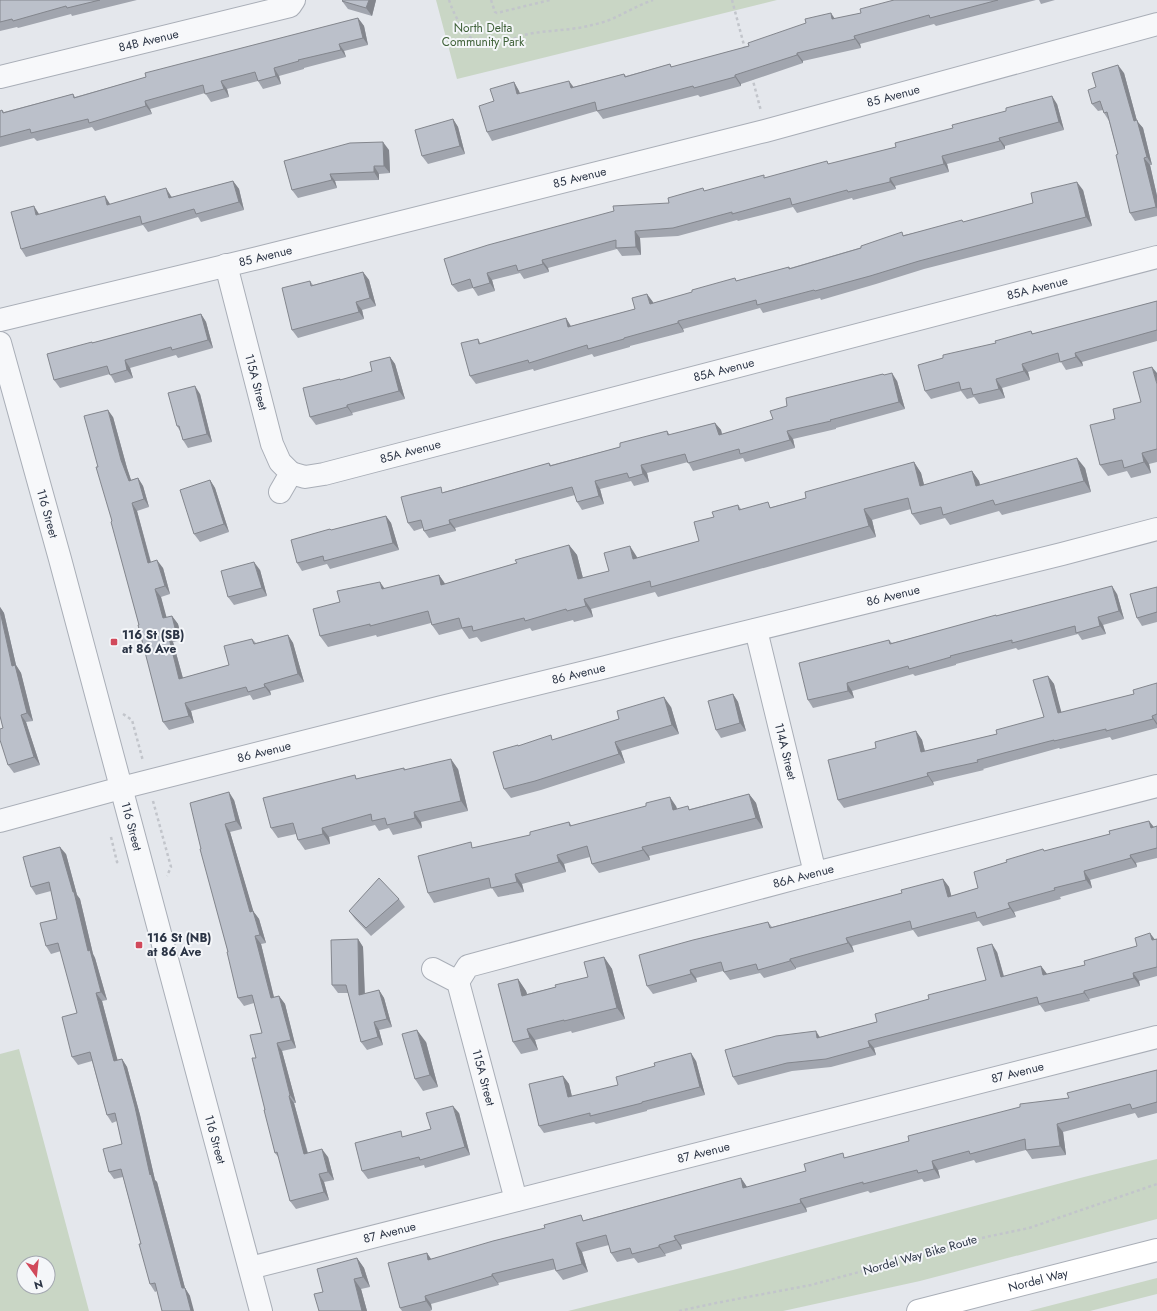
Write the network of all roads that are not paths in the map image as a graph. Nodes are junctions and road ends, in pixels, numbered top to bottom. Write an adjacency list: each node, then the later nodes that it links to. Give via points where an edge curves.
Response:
1 (294, 0): 3 (street, 84B Avenue, via 290,6)
2 (1157, 24): 5 (street, 85 Avenue, via 765,131)
3 (0, 77)
4 (1157, 257): 8 (street, 85A Avenue, via 324,474 305,476)
5 (226, 265): 6 (street, 85 Avenue); 8 (street, 115A Street, via 272,444 280,462)
6 (0, 320)
7 (0, 343): 13 (street, 116 Street)
8 (291, 473): 9 (street)
9 (280, 492)
10 (1157, 529): 11 (street, 86 Avenue)
11 (756, 630): 13 (street, 86 Avenue); 15 (street, 114A Street)
12 (1157, 786): 15 (street, 86A Avenue)
13 (121, 788): 14 (street, 86 Avenue); 21 (street, 116 Street)
14 (0, 821)
15 (816, 873): 17 (street, 86A Avenue, via 468,966)
16 (433, 969): 17 (street)
17 (458, 982): 19 (street, 115A Street)
18 (1157, 1037): 19 (street, 87 Avenue)
19 (516, 1200): 21 (street, 87 Avenue)
20 (1157, 1250): 23 (main road, Nordel Way)
21 (250, 1268): 22 (street, 116 Street)
22 (261, 1311)
23 (918, 1311)

